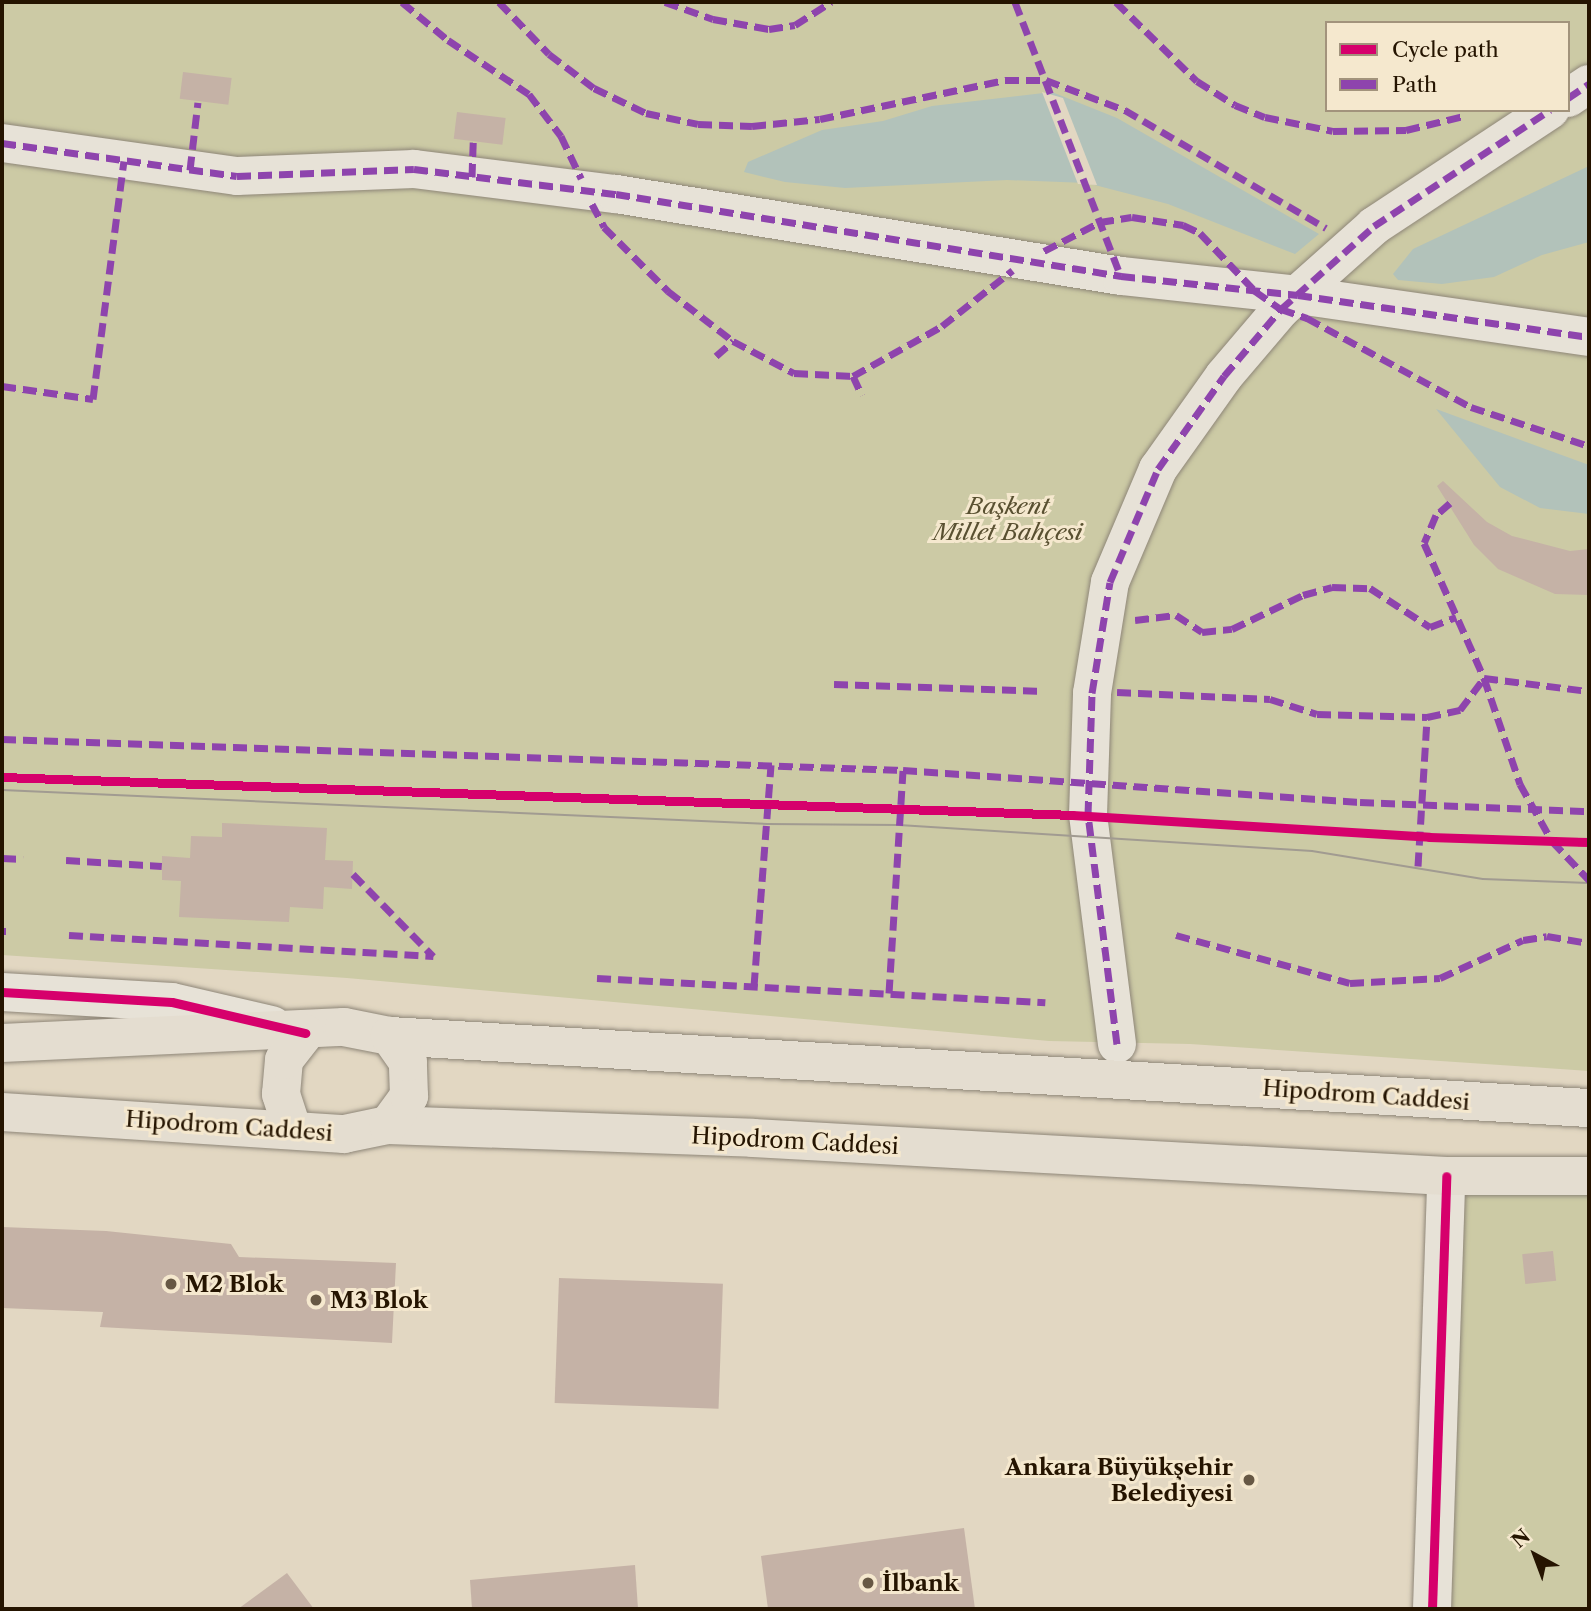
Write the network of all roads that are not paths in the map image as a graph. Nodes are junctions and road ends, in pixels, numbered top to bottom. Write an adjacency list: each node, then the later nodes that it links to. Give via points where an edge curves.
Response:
1 (1589, 84): 2 (street)
2 (1570, 97)
3 (1547, 112): 5 (street, via 1374,226)
4 (2, 143): 5 (street, via 237,176 414,169 616,194 1121,276)
5 (1298, 295): 6 (street); 11 (street, via 1224,376 1158,469 1110,582 1092,693 1088,816)
6 (1589, 337)
7 (2, 992): 8 (street, Hipodrom Caddesi, via 173,1002)
8 (304, 1033): 9 (main road, Hipodrom Caddesi, via 344,1027); 10 (main road, Hipodrom Caddesi); 15 (main road, via 284,1060 281,1094)
9 (390, 1036): 12 (main road, Hipodrom Caddesi); 14 (main road, via 408,1062 409,1096)
10 (2, 1043)
11 (1117, 1044)
12 (1589, 1108)
13 (2, 1112): 15 (main road, Hipodrom Caddesi)
14 (388, 1125): 15 (main road, Hipodrom Caddesi, via 344,1134); 16 (main road, Hipodrom Caddesi, via 753,1138)
15 (292, 1128)
16 (1446, 1175): 17 (main road, Hipodrom Caddesi); 18 (street)
17 (1589, 1175)
18 (1432, 1609)

